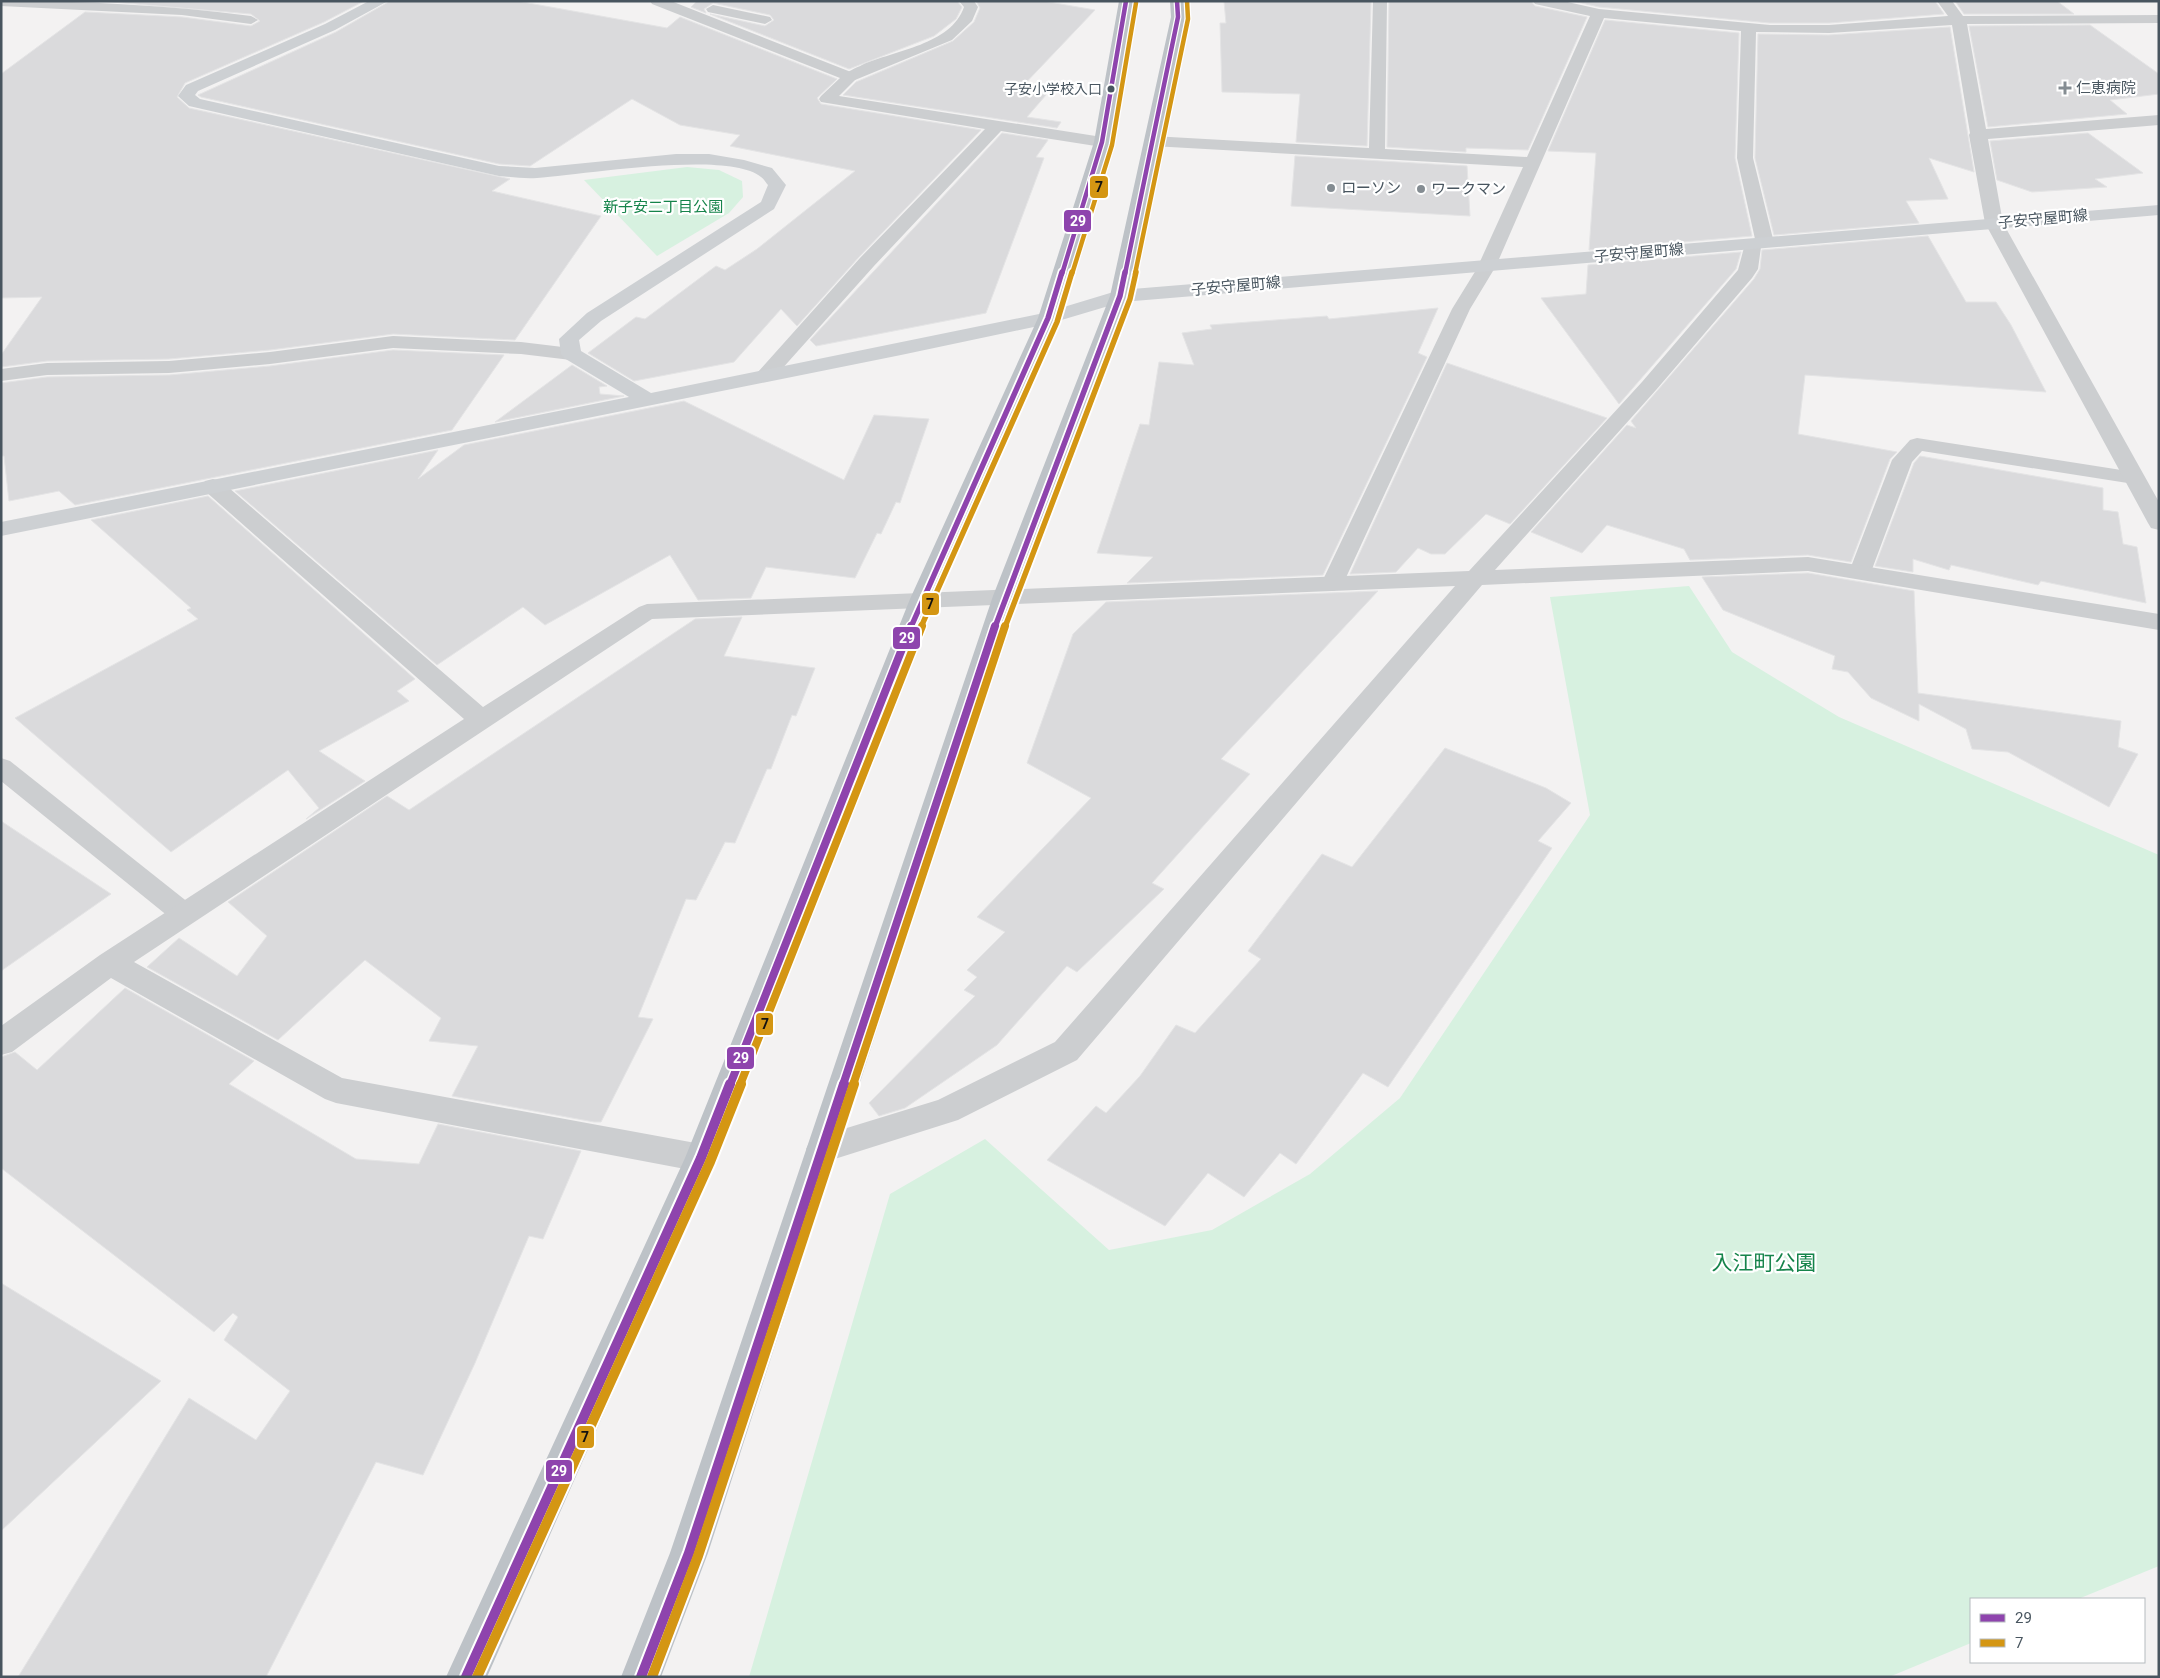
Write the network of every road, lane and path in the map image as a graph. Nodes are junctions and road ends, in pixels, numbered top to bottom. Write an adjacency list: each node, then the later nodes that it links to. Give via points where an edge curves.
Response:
1 (380, 1): 31 (street, via 330,27 192,88 186,96 195,103 498,171 535,173 676,159 709,159 766,172 777,185 768,205 594,317 568,339)
2 (656, 1): 10 (street)
3 (966, 1): 17 (lane, via 971,7 970,15 952,34)
4 (1126, 1): 22 (highway)
5 (1177, 1): 21 (highway, via 1178,17)
6 (1380, 1): 23 (street)
7 (1540, 1): 11 (street)
8 (1944, 1): 15 (street)
9 (1, 2): 13 (street, via 182,12)
10 (677, 9): 14 (street, via 694,5); 17 (street)
11 (1599, 12): 16 (street); 24 (street)
12 (2159, 19): 15 (street)
13 (251, 20)
14 (764, 20)
15 (1959, 20): 16 (street, via 1829,29); 20 (street)
16 (1749, 28): 27 (street, via 1745,158)
17 (850, 77): 19 (street, via 827,99)
18 (2159, 120): 20 (street)
19 (998, 125): 22 (street); 33 (street, via 867,262)
20 (1977, 135): 26 (street)
21 (1152, 141): 23 (street); 29 (highway)
22 (1102, 142): 30 (highway)
23 (1377, 154): 24 (street)
24 (1533, 162): 28 (street)
25 (2159, 210): 26 (street, 子安守屋町線)
26 (1994, 224): 27 (street, 子安守屋町線); 35 (street)
27 (1759, 243): 28 (street, 子安守屋町線); 40 (street, via 1745,274 1649,386)
28 (1487, 266): 29 (street, 子安守屋町線); 41 (lane, via 1461,309)
29 (1120, 296): 30 (street, 子安守屋町線); 42 (highway)
30 (1048, 318): 33 (street, 子安守屋町線); 43 (highway)
31 (571, 354): 32 (street, via 521,348 393,342 169,368 46,369); 34 (street)
32 (1, 375)
33 (765, 376): 34 (street, 子安守屋町線)
34 (648, 400): 36 (street, 子安守屋町線)
35 (2134, 478): 37 (street); 39 (lane, via 1917,444 1902,460)
36 (213, 486): 38 (street, 子安守屋町線); 45 (street)
37 (2159, 523)
38 (1, 529)
39 (1860, 572): 40 (street, via 1808,564); 44 (street)
40 (1474, 579): 41 (street); 50 (street, via 1066,1051 946,1111)
41 (1332, 584): 42 (street)
42 (1005, 596): 43 (street); 50 (highway)
43 (922, 599): 45 (street, via 647,612); 51 (highway)
44 (2159, 622)
45 (481, 720): 47 (street)
46 (1, 767): 47 (lane)
47 (184, 914): 48 (street)
48 (110, 963): 49 (street); 51 (street, via 336,1090)
49 (1, 1043)
50 (822, 1149): 53 (highway, via 689,1552)
51 (701, 1158): 52 (highway)
52 (466, 1677)
53 (641, 1677)

